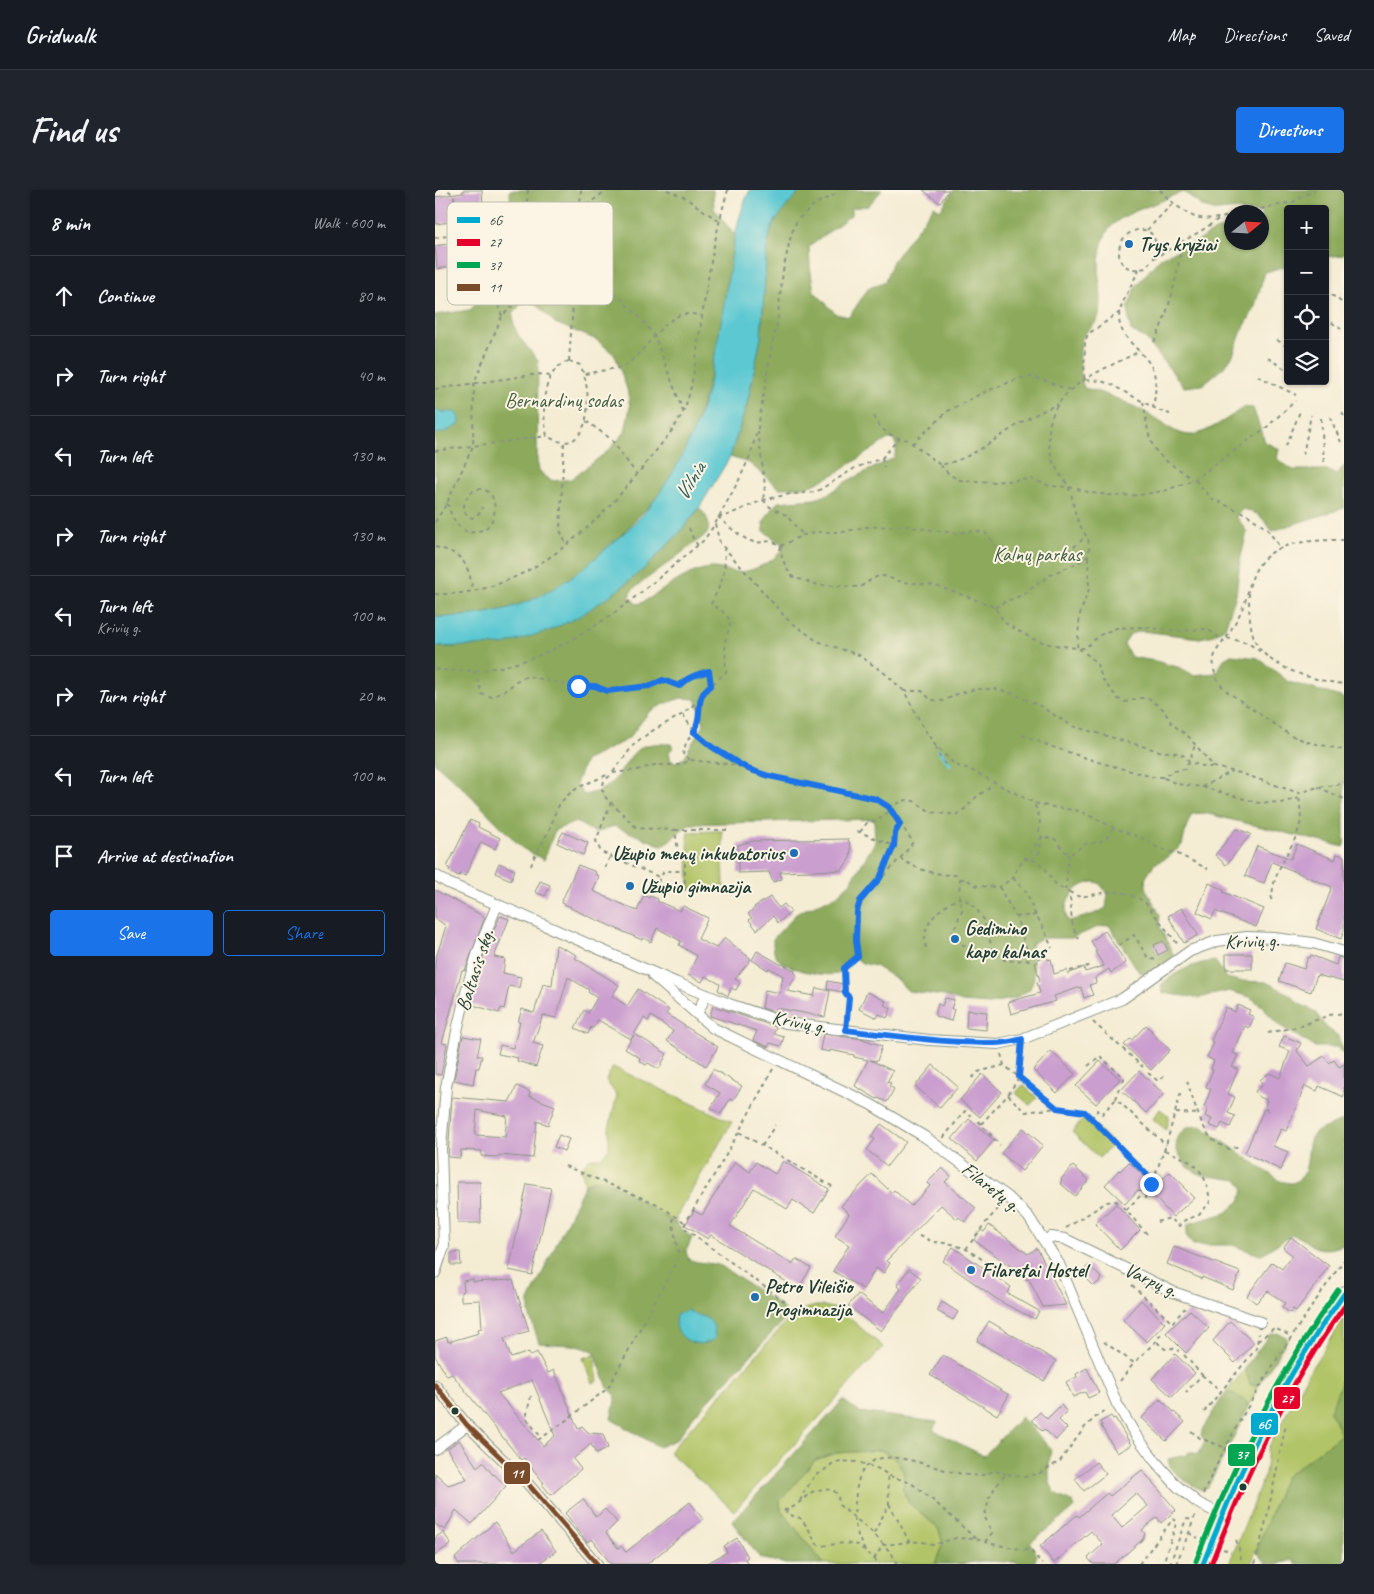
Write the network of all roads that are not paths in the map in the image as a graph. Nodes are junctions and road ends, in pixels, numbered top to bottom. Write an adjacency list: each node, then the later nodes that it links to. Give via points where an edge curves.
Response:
1 (435, 875): 2 (street, Krivių g.)
2 (497, 905): 4 (street, Krivių g.); 8 (street, Baltasis skg., via 468,984 446,1088 441,1148 444,1246)
3 (1344, 952): 5 (street, Krivių g., via 1313,943 1274,938 1231,938 1201,946 1183,956 1122,999 1022,1039 998,1044 929,1040 785,1023)
4 (645, 969): 5 (street, Krivių g.); 6 (street, Filaretų g.)
5 (706, 995): 6 (street)
6 (697, 1014): 7 (street, Filaretų g., via 713,1028 838,1087 937,1146 1008,1197 1028,1216)
7 (1045, 1240): 10 (street, Varpų g., via 1057,1237 1074,1243 1173,1292); 14 (street, Filaretų g., via 1059,1264 1117,1404 1135,1434 1177,1486)
8 (435, 1273)
9 (1344, 1294): 14 (main road, via 1309,1345 1280,1396)
10 (1260, 1322)
11 (435, 1385): 12 (street)
12 (467, 1425): 13 (street); 15 (street, via 528,1484)
13 (435, 1450)
14 (1222, 1515): 16 (main road)
15 (597, 1564)
16 (1203, 1564)

